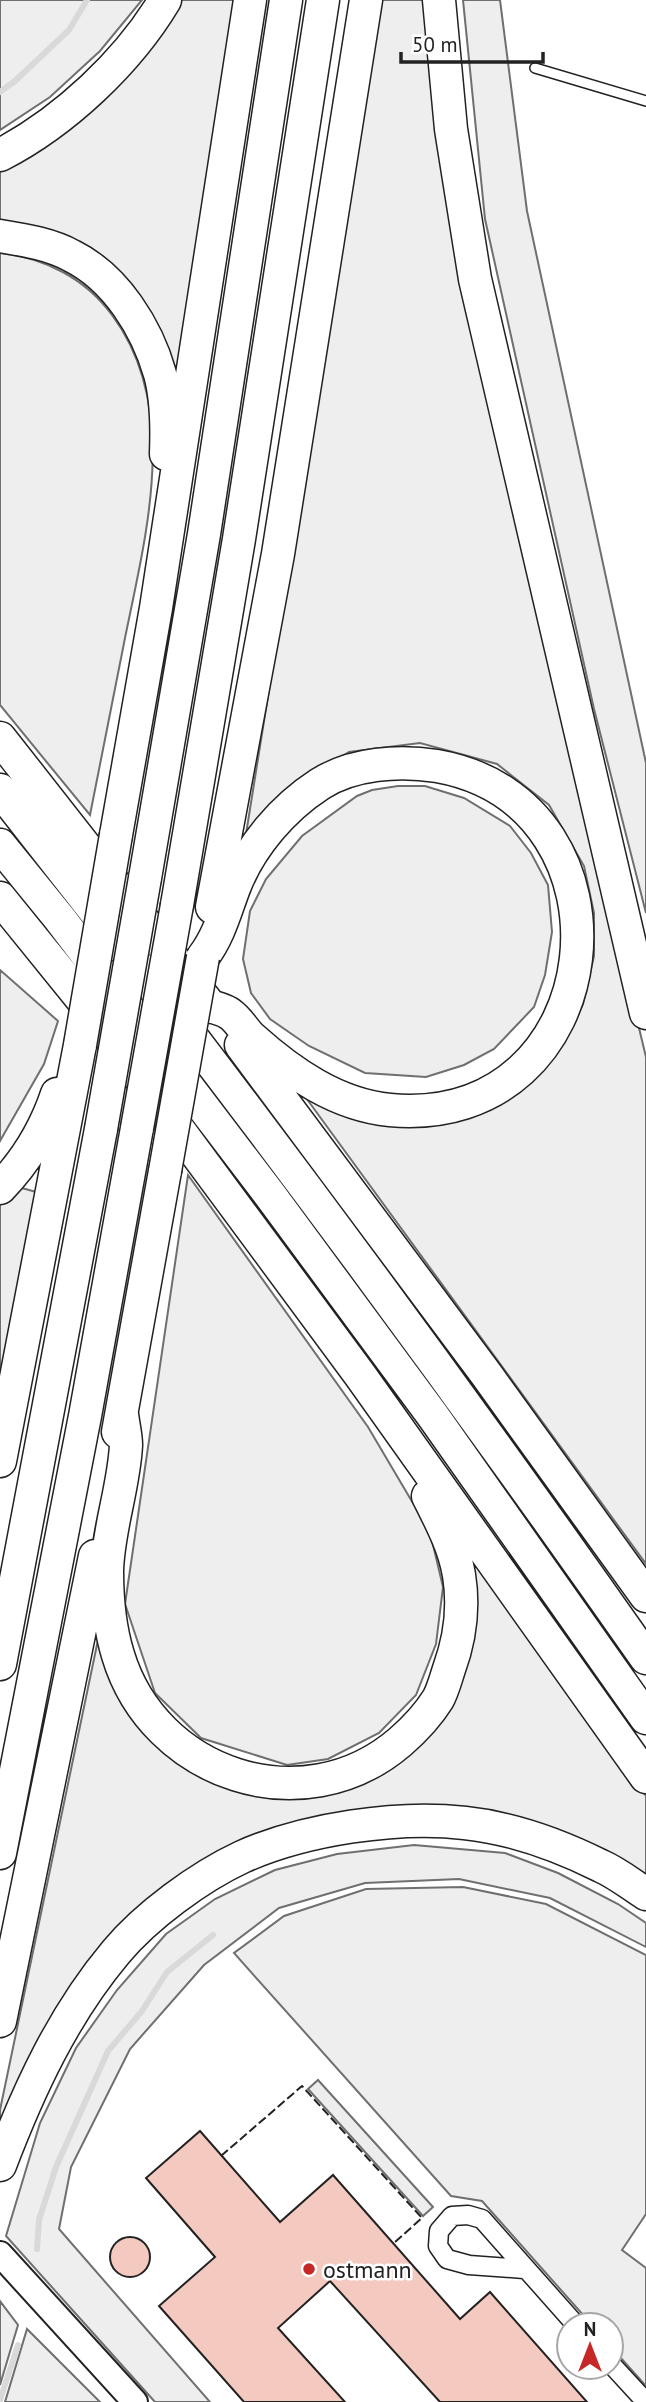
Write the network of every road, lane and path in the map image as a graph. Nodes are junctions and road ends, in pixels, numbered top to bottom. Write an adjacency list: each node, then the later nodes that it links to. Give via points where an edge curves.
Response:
1 (165, 0): 9 (highway, via 95,87)
2 (250, 0): 11 (highway)
3 (286, 0): 28 (highway, bridge, via 204,534 102,1129)
4 (323, 0): 31 (highway, bridge, via 177,905)
5 (366, 0): 17 (highway, via 278,554)
6 (439, 0): 20 (highway, via 451,130 475,279)
7 (535, 68): 8 (lane)
8 (646, 101)
9 (0, 155)
10 (0, 236): 11 (highway, via 73,256 105,279 136,317 160,374 167,424 151,568)
11 (156, 608): 21 (highway, bridge)
12 (0, 738): 19 (highway)
13 (0, 790): 27 (highway, via 298,1178)
14 (0, 845): 29 (highway, via 271,1195)
15 (0, 898): 18 (highway)
16 (0, 933): 18 (highway, via 51,982)
17 (203, 957): 19 (highway, via 214,943 235,885 262,838 321,783 358,768 388,764 460,770 498,785 533,811 559,844 573,874 583,918 583,960 573,998 555,1033 514,1077 477,1099 450,1107 387,1110 318,1088 248,1036 230,1013); 24 (highway, bridge)
18 (85, 1003): 23 (highway)
19 (210, 1006): 26 (highway)
20 (646, 1013)
21 (80, 1045): 22 (highway, via 47,1123); 25 (highway)
22 (0, 1188)
23 (360, 1375): 24 (highway, via 363,1397 425,1490 450,1542 459,1576 461,1615 454,1655 439,1697 417,1727 387,1753 319,1782 262,1782 205,1761 150,1719 131,1688 118,1655 107,1570 126,1444); 30 (highway)
24 (122, 1413): 33 (highway)
25 (0, 1461)
26 (646, 1596)
27 (646, 1658)
28 (0, 1664)
29 (646, 1718)
30 (646, 1777)
31 (0, 1853)
32 (646, 1894): 34 (highway, via 604,1867 545,1842 466,1823 373,1823 300,1837 242,1857 156,1914 88,1987 51,2048)
33 (0, 2021)
34 (0, 2165)
35 (0, 2254): 39 (main road)
36 (524, 2269): 36 (street, via 482,2219 452,2216 439,2231 438,2246 447,2259); 37 (street)
37 (563, 2311)
38 (625, 2379): 40 (street)
39 (135, 2402)
40 (646, 2402)

